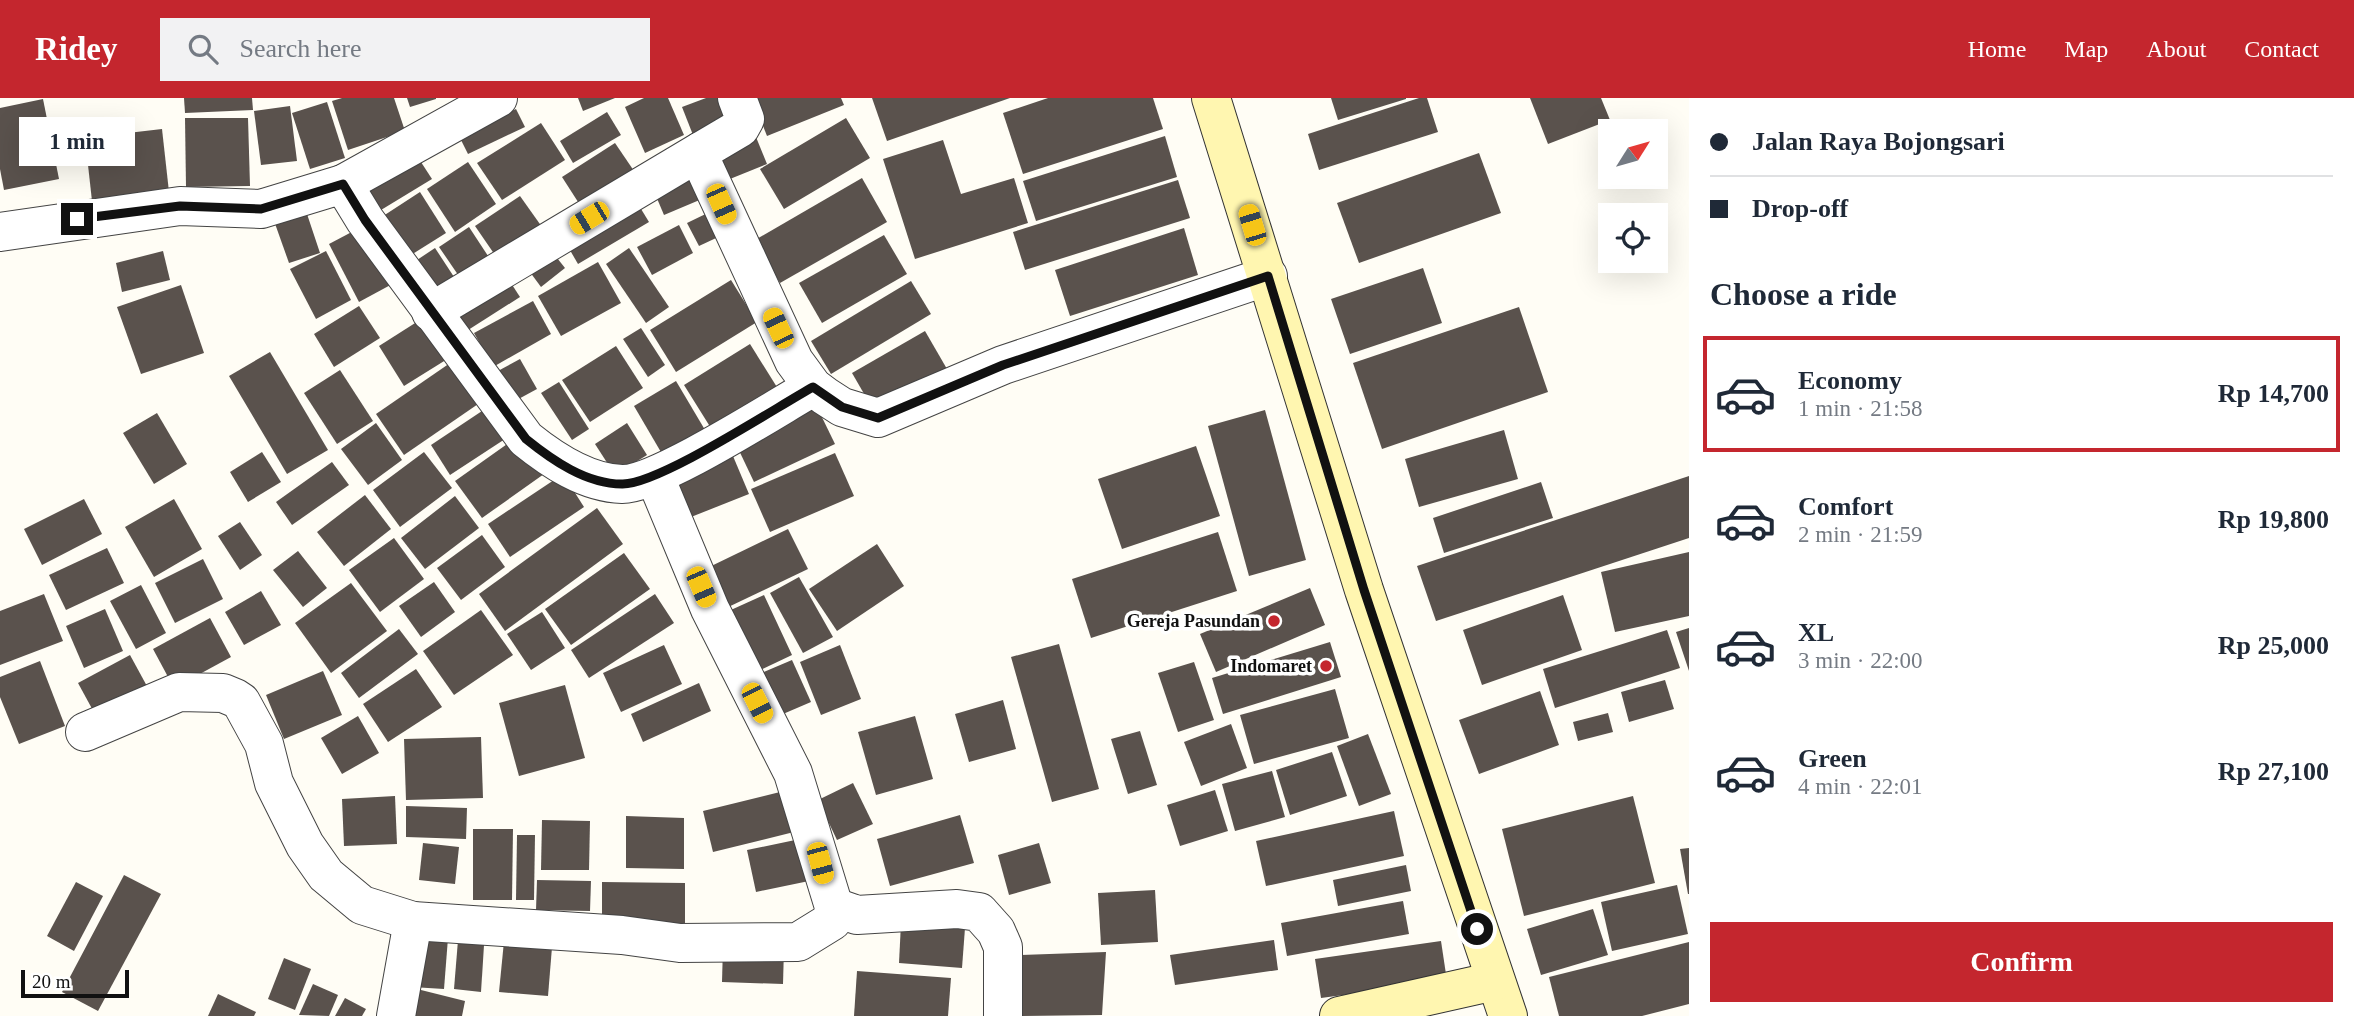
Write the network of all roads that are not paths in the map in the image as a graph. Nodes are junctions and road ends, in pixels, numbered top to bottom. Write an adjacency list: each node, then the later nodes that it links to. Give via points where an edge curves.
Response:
1 (498, 98): 5 (street)
2 (737, 98): 4 (street, via 745,119 740,128)
3 (1211, 98): 7 (street)
4 (701, 151): 8 (street); 9 (street, via 701,160 790,354)
5 (343, 184): 6 (street, via 261,209 180,206); 8 (street)
6 (0, 232)
7 (1268, 276): 9 (street, via 1003,365 878,418 842,407); 14 (street, via 1364,590)
8 (432, 312): 10 (street, via 526,439 552,460 600,481 623,485)
9 (816, 389): 10 (street)
10 (655, 477): 12 (street, via 710,609 793,773)
11 (85, 732): 13 (street, via 179,692 223,693 235,698 264,744 274,783 304,845 326,875 362,905)
12 (834, 907): 13 (street, via 832,921 799,942 680,943); 16 (street, via 857,915 957,909 979,912 1003,947)
13 (413, 921): 15 (street)
14 (1501, 999): 17 (street)
15 (397, 1016)
16 (1003, 1016)
17 (1339, 1016)

